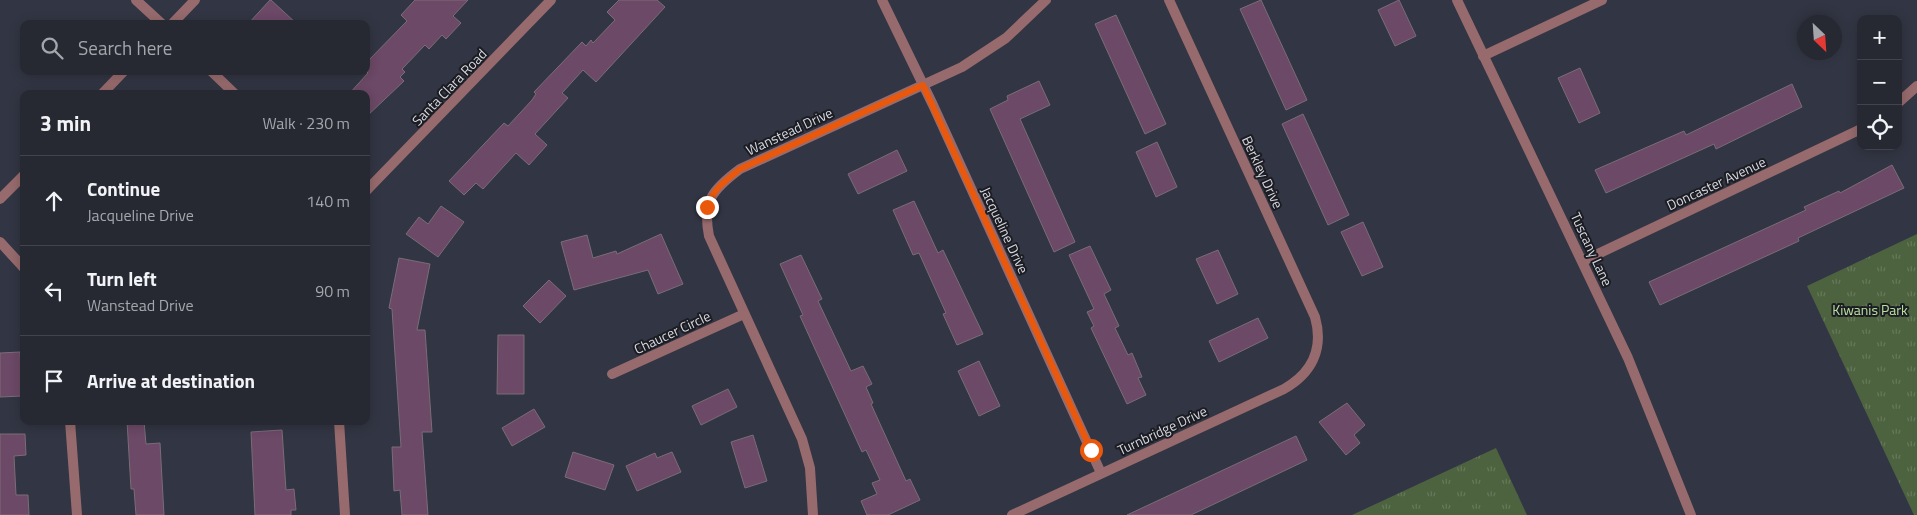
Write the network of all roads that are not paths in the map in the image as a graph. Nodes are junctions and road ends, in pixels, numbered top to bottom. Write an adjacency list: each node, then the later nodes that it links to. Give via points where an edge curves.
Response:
1 (136, 0): 9 (street)
2 (195, 0): 10 (street)
3 (551, 0): 21 (street, Santa Clara Road)
4 (882, 0): 14 (street, Jacqueline Drive)
5 (1046, 0): 14 (street, Wanstead Drive, via 987,52)
6 (1169, 0): 27 (street, Berkley Drive, via 1315,317 1319,338)
7 (1457, 0): 11 (street, Tuscany Lane)
8 (1602, 0): 11 (street)
9 (158, 20)
10 (176, 20)
11 (1483, 56): 24 (street, Tuscany Lane)
12 (120, 75): 16 (street)
13 (215, 75): 17 (street)
14 (923, 85): 26 (street, Wanstead Drive, via 740,169 712,194 706,222 709,236); 31 (street, Jacqueline Drive)
15 (1917, 86): 18 (street)
16 (106, 90)
17 (231, 90)
18 (1902, 99)
19 (1857, 131): 24 (street, Doncaster Avenue)
20 (20, 179): 22 (street)
21 (370, 187)
22 (0, 199)
23 (0, 242): 25 (street)
24 (1583, 261): 36 (street, Tuscany Lane, via 1628,358)
25 (20, 264)
26 (744, 314): 28 (street, Chaucer Circle); 34 (street, Wanstead Drive, via 807,454)
27 (1315, 358): 31 (street, Turnbridge Drive, via 1304,374 1284,389)
28 (612, 374)
29 (70, 425): 32 (street)
30 (339, 425): 33 (street)
31 (1101, 473): 35 (street, Turnbridge Drive)
32 (78, 515)
33 (345, 515)
34 (813, 515)
35 (1012, 515)
36 (1691, 515)

